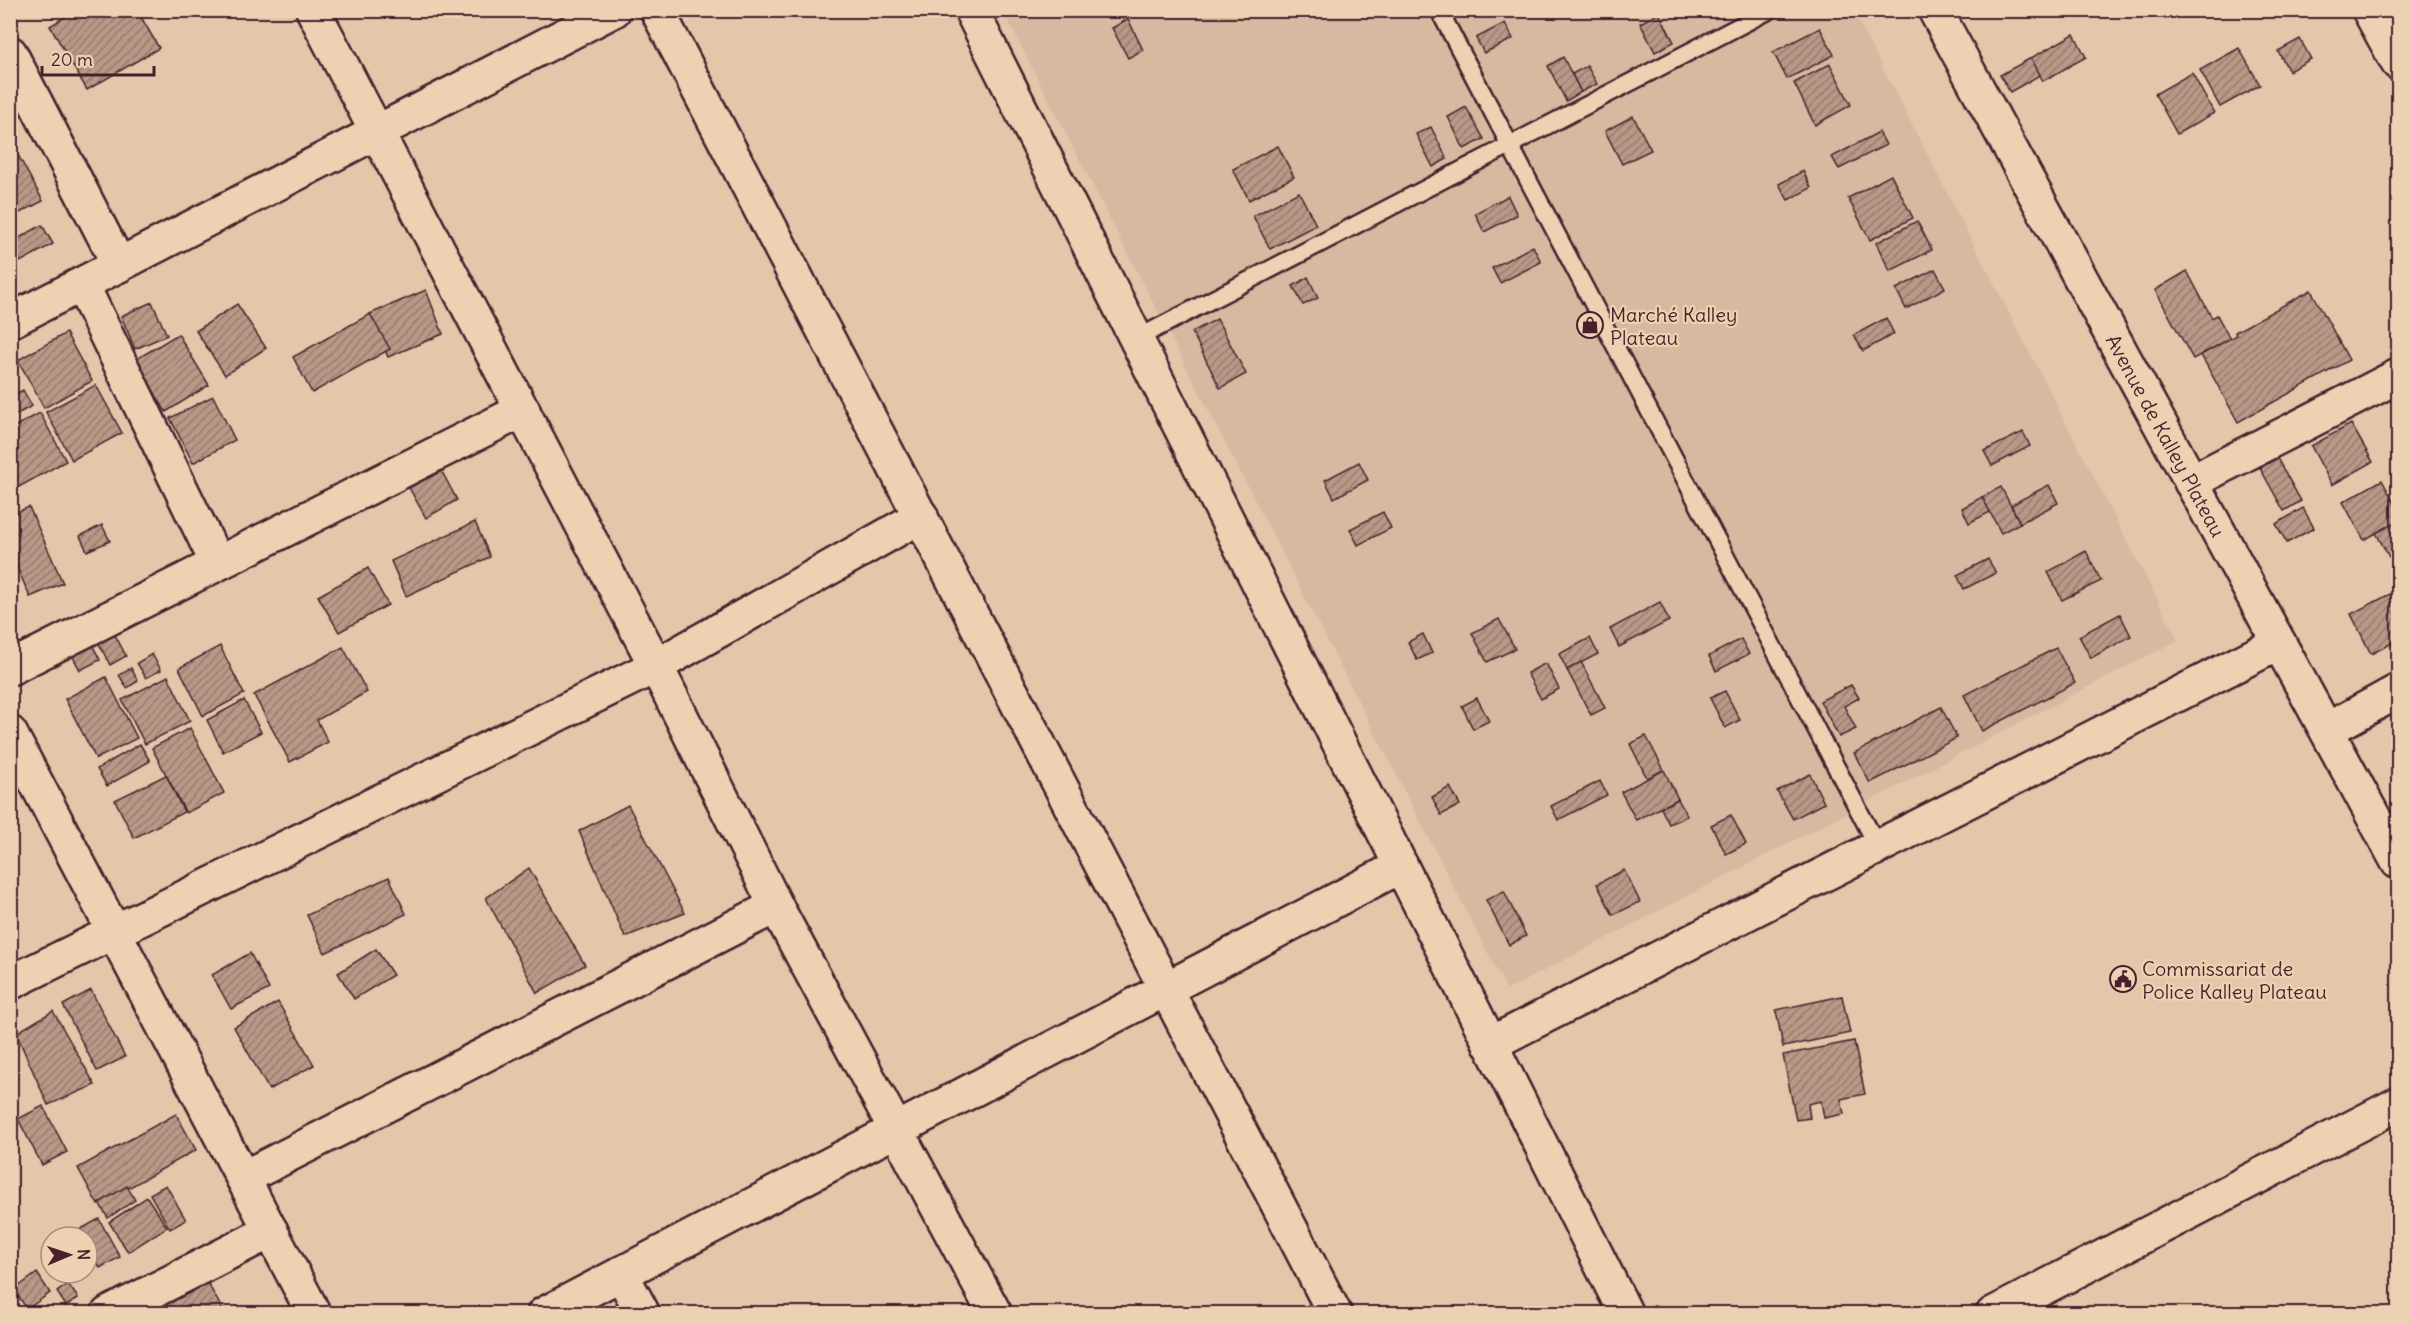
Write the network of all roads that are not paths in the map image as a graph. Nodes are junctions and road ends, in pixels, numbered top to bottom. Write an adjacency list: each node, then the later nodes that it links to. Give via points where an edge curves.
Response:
1 (313, 10): 11 (street)
2 (614, 10): 11 (street)
3 (657, 10): 20 (street)
4 (970, 10): 16 (street)
5 (1439, 10): 12 (lane)
6 (1770, 10): 12 (lane)
7 (1935, 10): 19 (street, Avenue de Kalley Plateau)
8 (2369, 10): 10 (street)
9 (10, 53): 13 (street)
10 (2398, 63)
11 (377, 133): 13 (street); 18 (street)
12 (1510, 146): 16 (lane); 28 (lane)
13 (119, 265): 14 (street)
14 (82, 285): 15 (street); 21 (street)
15 (10, 321)
16 (1136, 339): 30 (street)
17 (2398, 376): 19 (street)
18 (522, 410): 21 (street); 23 (street)
19 (2191, 482): 22 (street, Avenue de Kalley Plateau)
20 (921, 516): 23 (street); 34 (street)
21 (217, 563): 24 (street)
22 (2279, 642): 26 (street, Avenue de Kalley Plateau); 28 (street)
23 (656, 666): 31 (street); 32 (street)
24 (10, 668)
25 (2398, 691): 26 (street)
26 (2327, 730): 29 (street, Avenue de Kalley Plateau)
27 (10, 733): 32 (street)
28 (1878, 847): 35 (street)
29 (2398, 862)
30 (1401, 866): 34 (street); 35 (street)
31 (776, 906): 37 (street); 38 (street)
32 (115, 933): 33 (street); 38 (street)
33 (10, 983)
34 (1166, 989): 37 (street); 46 (street)
35 (1491, 1044): 47 (street)
36 (2398, 1104): 48 (street)
37 (896, 1130): 40 (street); 45 (street)
38 (243, 1178): 39 (street)
39 (270, 1232): 41 (street); 42 (street)
40 (621, 1273): 43 (street); 44 (street)
41 (108, 1314)
42 (314, 1314)
43 (544, 1314)
44 (643, 1314)
45 (995, 1314)
46 (1335, 1314)
47 (1626, 1314)
48 (1993, 1314)

